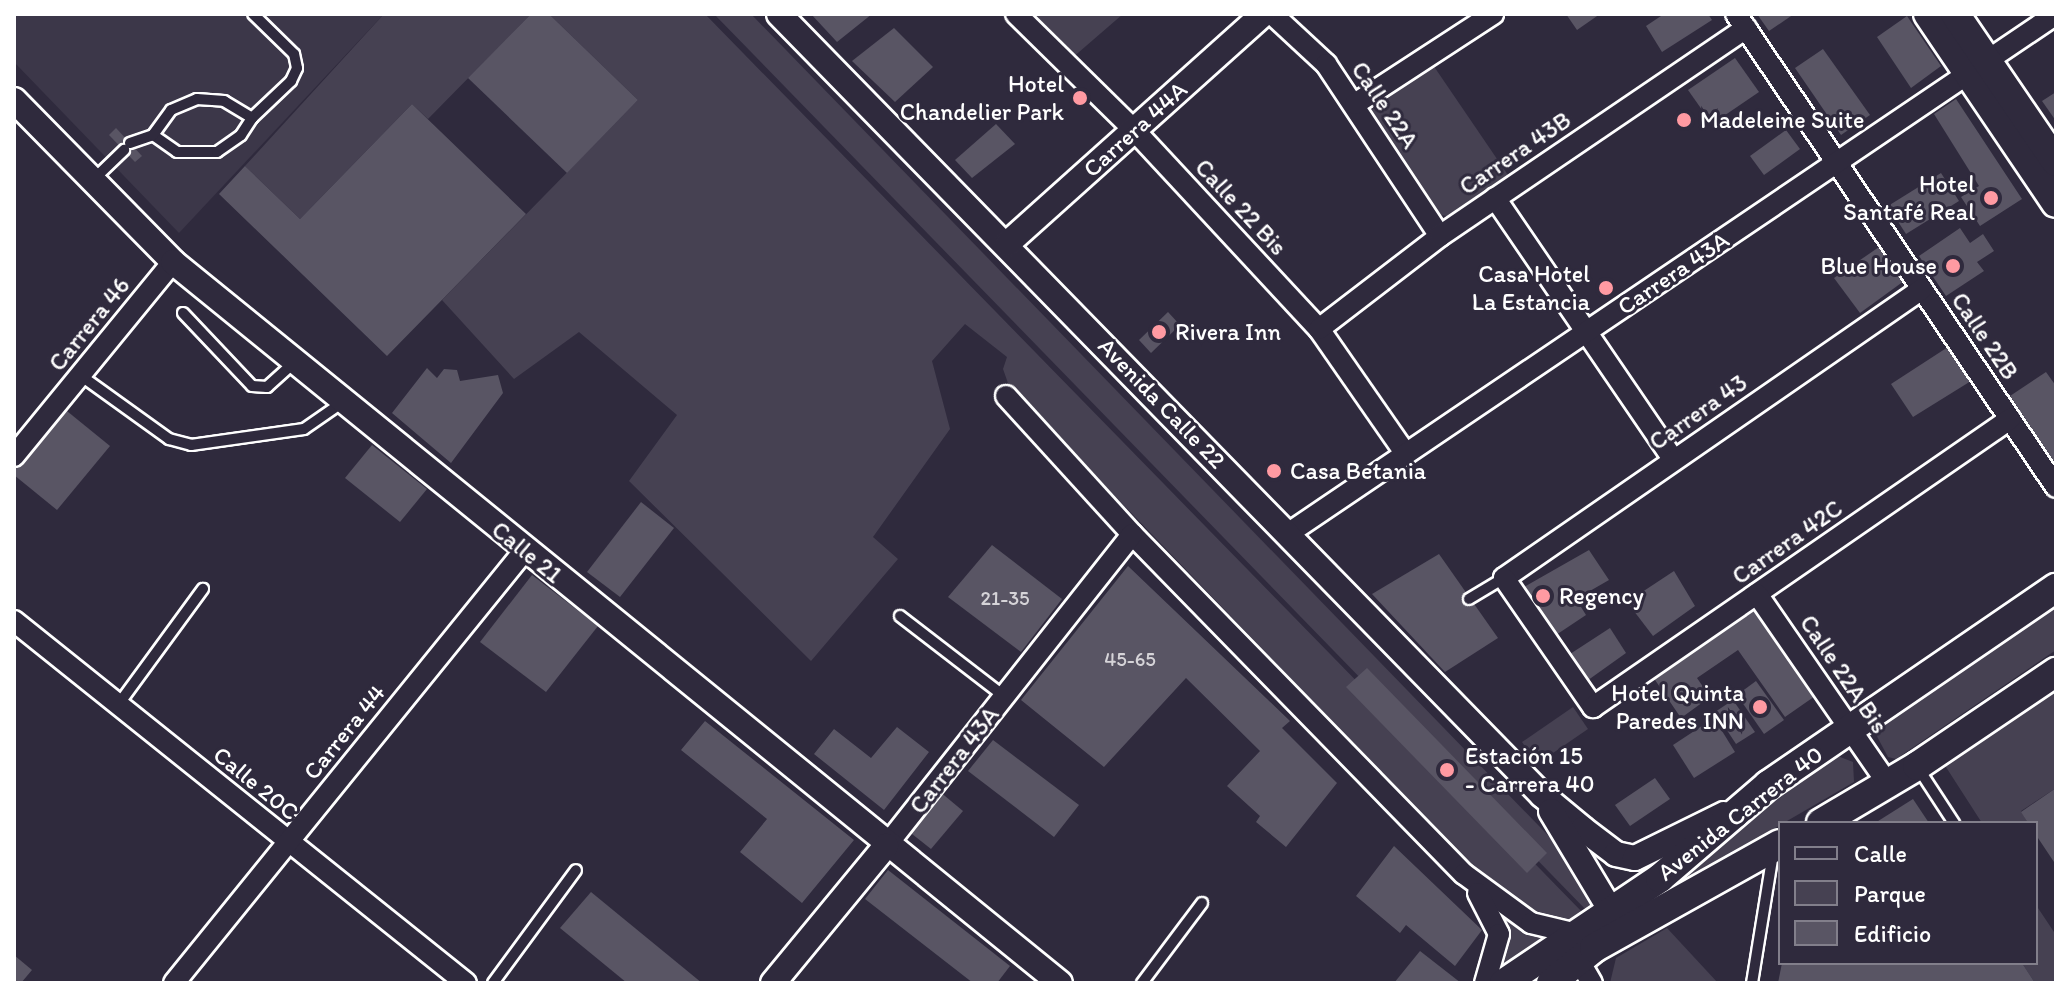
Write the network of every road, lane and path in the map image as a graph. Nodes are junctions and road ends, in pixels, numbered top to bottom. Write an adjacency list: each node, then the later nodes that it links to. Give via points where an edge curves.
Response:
1 (253, 14): 14 (lane, via 294,54 297,68)
2 (779, 14): 23 (street, Avenida Calle 22)
3 (1016, 14): 15 (street, Calle 22 Bis)
4 (1263, 14): 15 (street, Carrera 44A)
5 (1272, 14): 13 (street, Calle 22A, via 1326,64)
6 (1493, 14): 13 (street)
7 (1928, 14): 11 (main road)
8 (1955, 14): 11 (main road)
9 (2056, 14): 11 (street, Carrera 43A)
10 (1741, 21): 18 (street, Calle 22B); 20 (street, Carrera 43B)
11 (1978, 67): 17 (main road); 18 (street, Carrera 43A); 21 (main road)
12 (14, 100): 19 (street, Calle 21)
13 (1355, 104): 22 (street, Calle 22A)
14 (252, 118): 16 (lane, via 224,101 197,99 171,110); 16 (lane, via 233,143 207,155 177,152)
15 (1134, 130): 23 (street, Carrera 44A); 27 (street, Calle 22 Bis)
16 (153, 135): 19 (lane, via 127,147)
17 (2056, 162)
18 (1837, 163): 25 (street, Calle 22B); 28 (street, Carrera 43A)
19 (93, 181): 24 (street, Calle 21)
20 (1495, 198): 22 (street, Carrera 43B); 28 (street)
21 (2056, 203)
22 (1440, 236): 27 (street, Carrera 43B)
23 (1007, 244): 38 (street, Avenida Calle 22)
24 (173, 262): 29 (street, Calle 21); 30 (street, Carrera 46)
25 (1922, 289): 33 (street, Calle 22B); 36 (street, Carrera 43)
26 (183, 313): 29 (lane, via 252,386 267,387)
27 (1319, 329): 34 (street, Calle 22 Bis)
28 (1586, 332): 34 (street, Carrera 43A); 36 (street)
29 (295, 362): 32 (street, Calle 21)
30 (80, 375): 32 (lane, via 169,439 191,445 304,429); 35 (street, Carrera 46)
31 (1006, 396): 39 (street)
32 (343, 402): 40 (street, Calle 21)
33 (2010, 419): 37 (street, Calle 22B); 44 (street, Carrera 42C)
34 (1406, 454): 38 (street, Carrera 43A)
35 (14, 456)
36 (1674, 460): 41 (street, Carrera 43)
37 (2056, 487)
38 (1289, 533): 54 (street, Avenida Calle 22, via 1377,618)
39 (1132, 534): 49 (street, Carrera 43A); 62 (street)
40 (525, 550): 58 (street, Carrera 44); 59 (street, Calle 21)
41 (1504, 578): 44 (street, Carrera 42C, via 1593,707); 45 (lane)
42 (2056, 588): 51 (main road, Avenida Carrera 40)
43 (203, 589): 50 (lane)
44 (1757, 594): 51 (street, Calle 22A Bis)
45 (1469, 599)
46 (900, 616): 49 (lane)
47 (14, 621): 50 (street, Calle 20C)
48 (2056, 672): 52 (main road)
49 (1004, 696): 59 (street, Carrera 43A)
50 (118, 705): 58 (street, Calle 20C)
51 (1849, 728): 53 (street, Calle 22A Bis); 55 (main road, Avenida Carrera 40)
52 (1917, 766): 53 (main road); 57 (lane)
53 (1888, 784): 56 (main road)
54 (1542, 795): 55 (street, Avenida Calle 22, via 1610,850 1629,858 1652,853); 64 (street, Avenida Calle 22)
55 (1748, 800): 64 (main road, Avenida Carrera 40, via 1660,878)
56 (1827, 821)
57 (1953, 821)
58 (288, 842): 66 (street, Carrera 44); 67 (street, Calle 20C)
59 (886, 846): 69 (street, Carrera 43A); 70 (street, Calle 21)
60 (1777, 846): 65 (main road, Avenida Carrera 40); 75 (lane)
61 (576, 870): 68 (lane)
62 (1464, 874): 65 (street); 72 (street, via 1493,913 1499,934)
63 (1202, 903): 71 (lane)
64 (1610, 909): 65 (main road, Avenida Carrera 40)
65 (1581, 958): 73 (main road, Avenida Carrera 40); 74 (main road, Avenida Carrera 40)
66 (174, 983)
67 (466, 983)
68 (493, 983)
69 (773, 983)
70 (1060, 983)
71 (1142, 983)
72 (1485, 983)
73 (1504, 983)
74 (1551, 983)
75 (1752, 983)

